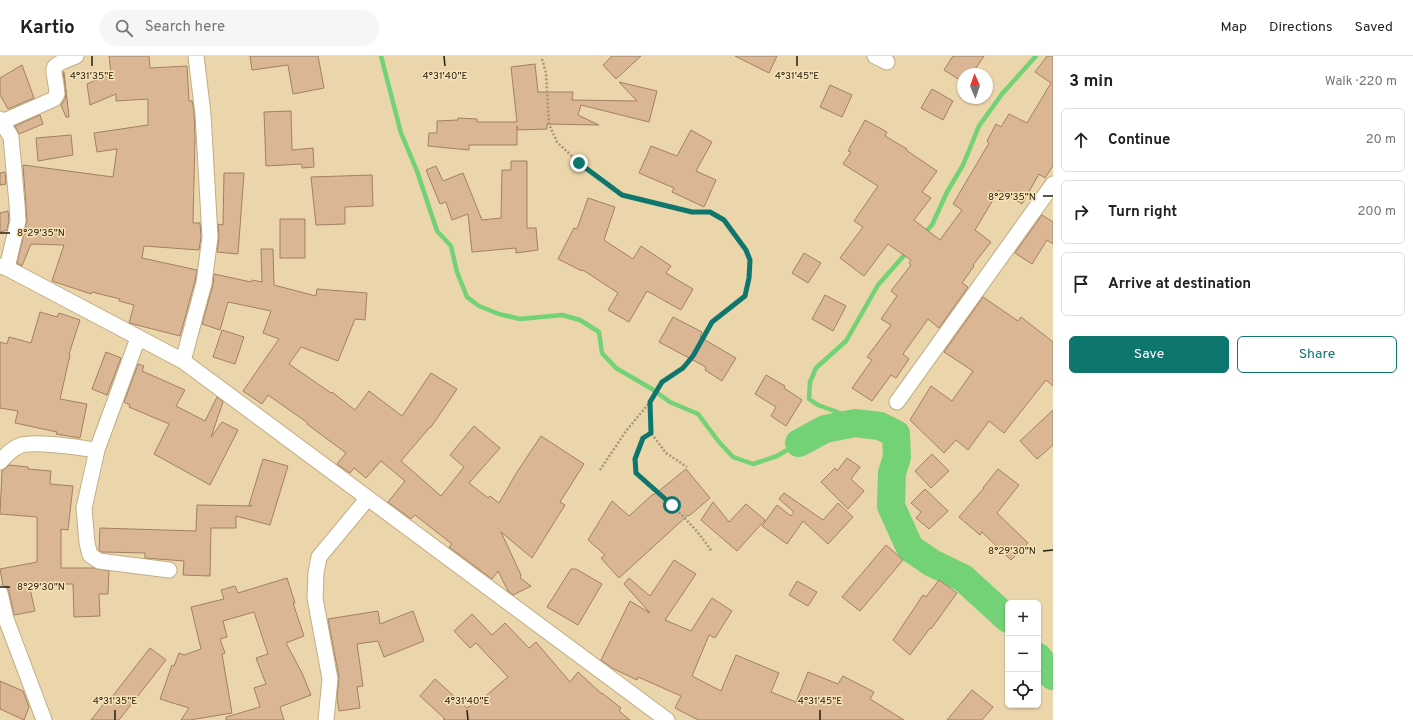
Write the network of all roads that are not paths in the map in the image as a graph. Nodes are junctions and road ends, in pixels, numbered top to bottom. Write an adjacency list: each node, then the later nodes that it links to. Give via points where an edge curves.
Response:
1 (76, 56): 3 (street, via 54,67 58,94 54,99)
2 (196, 56): 7 (street, via 203,114 210,237 204,283)
3 (1, 121): 5 (street, via 10,137 18,221)
4 (1053, 184): 8 (street)
5 (4, 267): 6 (street)
6 (138, 338): 7 (street); 9 (street)
7 (183, 361): 11 (street)
8 (897, 402)
9 (97, 450): 10 (street, via 35,443 19,446); 12 (street, via 84,508 90,555 99,562)
10 (0, 462)
11 (368, 498): 15 (street, via 319,557 315,598 330,679); 16 (street)
12 (169, 570)
13 (0, 593): 14 (street, via 6,619)
14 (44, 720)
15 (326, 720)
16 (667, 720)

